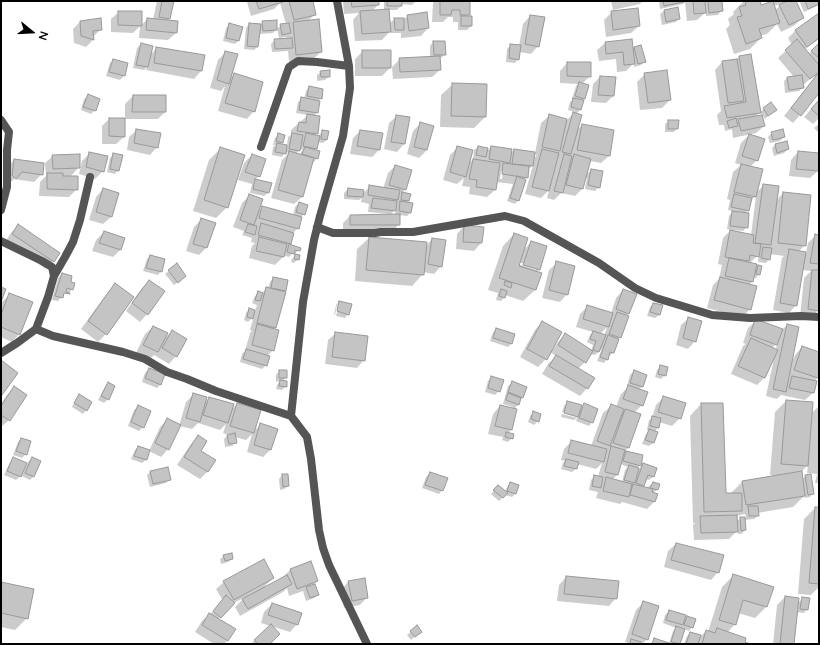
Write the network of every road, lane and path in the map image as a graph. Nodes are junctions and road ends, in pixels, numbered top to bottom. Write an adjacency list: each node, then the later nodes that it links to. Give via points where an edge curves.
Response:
1 (338, 1): 2 (street)
2 (349, 66): 4 (street, via 298,61 289,67); 7 (street, via 350,88 343,136)
3 (1, 120): 6 (street, via 8,132 7,187)
4 (261, 147)
5 (90, 178): 9 (street, via 73,242)
6 (1, 210)
7 (318, 227): 10 (street, via 333,233 413,232 505,216 524,221 599,262 635,288 712,316); 13 (street, via 303,302)
8 (1, 241): 9 (street, via 52,267)
9 (54, 276): 11 (street)
10 (819, 317)
11 (36, 329): 12 (street); 13 (street, via 53,336 145,359 167,372)
12 (1, 353)
13 (291, 416): 14 (street, via 307,437 323,548)
14 (367, 644)

